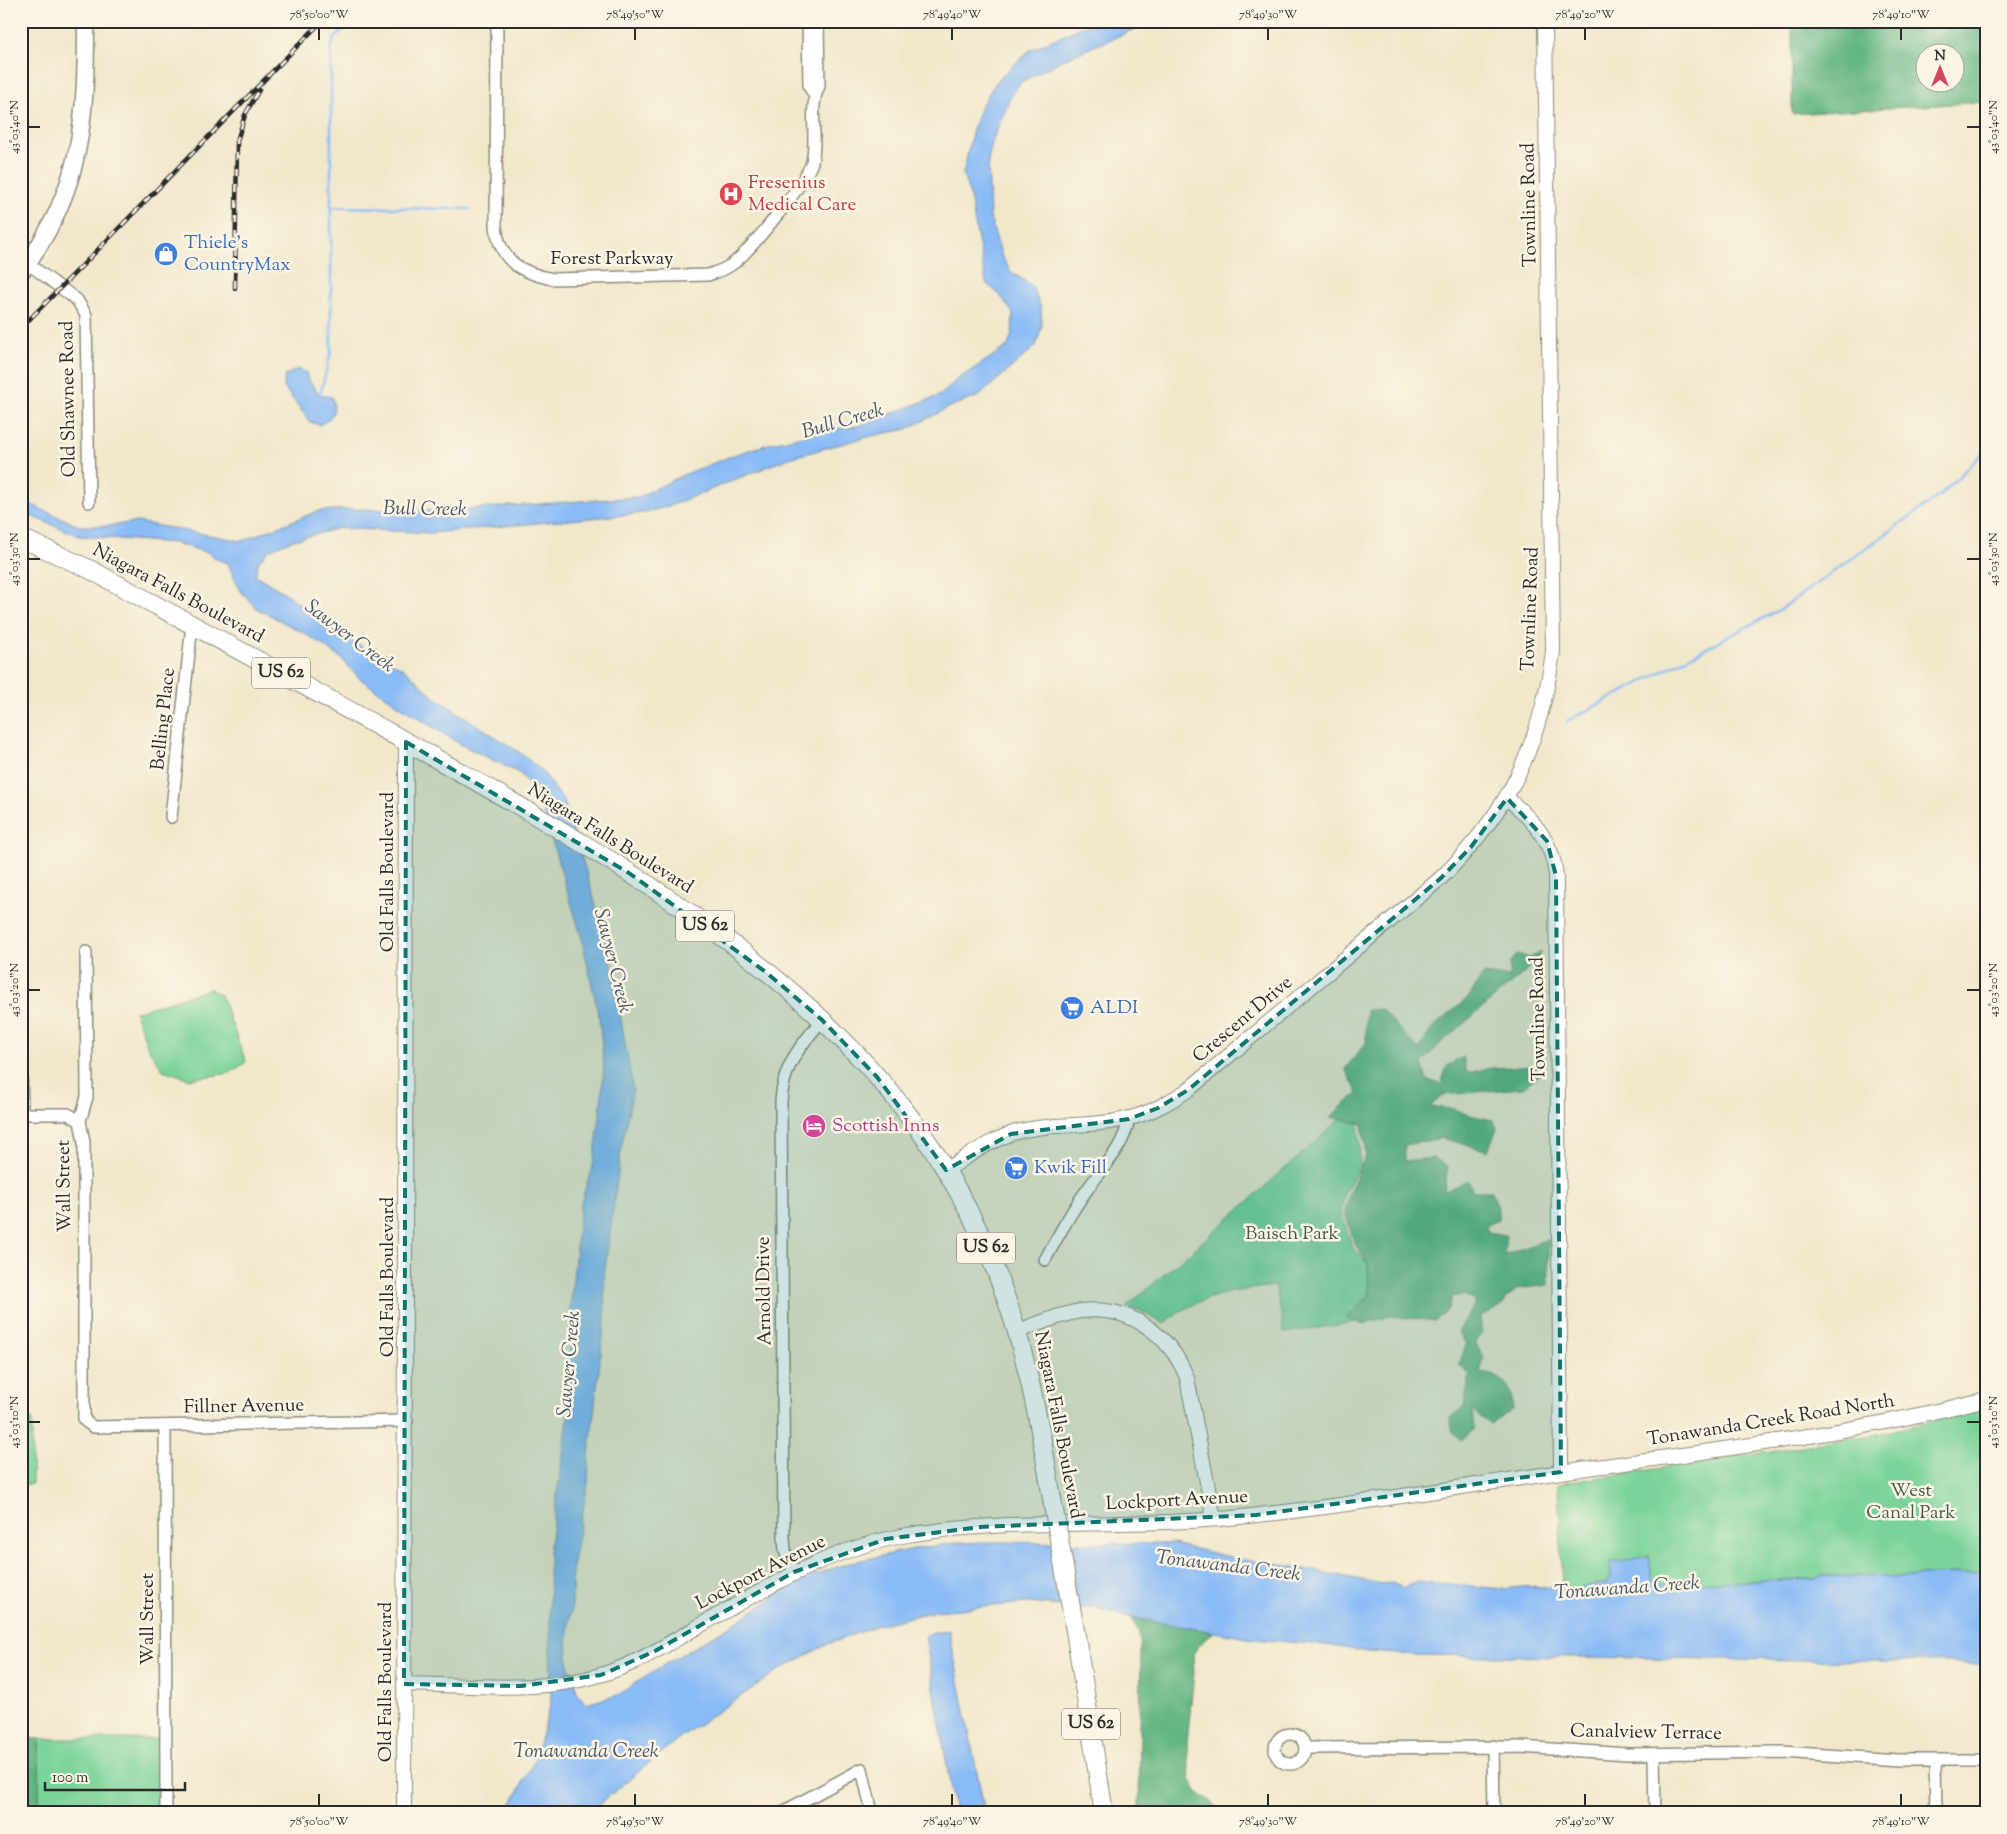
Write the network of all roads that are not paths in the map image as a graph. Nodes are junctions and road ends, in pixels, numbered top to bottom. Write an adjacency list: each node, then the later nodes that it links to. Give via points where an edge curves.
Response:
1 (86, 21): 7 (main road, via 84,117 75,165 55,218)
2 (497, 21): 6 (street, Forest Parkway, via 497,234 504,254 516,266 534,275 552,279 708,276 728,267 744,253 809,173 815,146)
3 (808, 21): 6 (street, Forest Parkway, via 809,86)
4 (818, 21): 6 (street, Forest Parkway, via 819,86)
5 (1545, 21): 12 (street, Townline Road, via 1553,652 1538,727)
6 (814, 95)
7 (24, 264): 8 (street, Old Shawnee Road, via 77,300 86,315)
8 (89, 502)
9 (21, 538): 10 (main road, Niagara Falls Boulevard / US 62, via 89,569)
10 (192, 624): 11 (main road, Niagara Falls Boulevard / US 62); 13 (street, Belling Place)
11 (406, 742): 15 (main road, Niagara Falls Boulevard / US 62, via 538,816 630,873 711,930); 25 (street, Old Falls Boulevard)
12 (1508, 798): 18 (street, Crescent Drive, via 1462,857 1405,910 1188,1090 1158,1108); 27 (street, Townline Road, via 1542,832 1552,853 1556,876)
13 (171, 817)
14 (86, 952): 19 (street, Wall Street, via 87,1098)
15 (822, 1020): 20 (main road, Niagara Falls Boulevard / US 62, via 888,1089); 29 (street, Arnold Drive, via 788,1064 781,1101 784,1538 785,1551)
16 (21, 1062): 17 (street)
17 (22, 1114): 19 (street, via 68,1114)
18 (1129, 1119): 20 (street, Crescent Drive, via 1022,1130 989,1143); 21 (street, via 1116,1152 1084,1194)
19 (80, 1121): 24 (street, Wall Street, via 84,1142)
20 (946, 1170): 22 (main road, Niagara Falls Boulevard / US 62, via 990,1256)
21 (1045, 1260)
22 (1018, 1331): 28 (street, via 1072,1313 1099,1311 1130,1317 1158,1334 1179,1359 1188,1378); 40 (main road, Niagara Falls Boulevard / US 62, bridge, via 1033,1388)
23 (1986, 1399): 27 (street, Tonawanda Creek Road North, via 1925,1414 1764,1444)
24 (84, 1420): 26 (street, Fillner Avenue, via 93,1427)
25 (407, 1421): 26 (street, Fillner Avenue); 30 (street, Old Falls Boulevard)
26 (165, 1426): 36 (street, Wall Street)
27 (1562, 1472): 28 (street, Lockport Avenue, via 1285,1512)
28 (1214, 1519): 29 (street, Lockport Avenue, via 1003,1526 928,1532 850,1549)
29 (794, 1572): 30 (street, Lockport Avenue, via 637,1660 608,1672 544,1685)
30 (404, 1684): 37 (street, Old Falls Boulevard)
31 (1494, 1746): 32 (street, Canalview Terrace); 33 (street, Canalview Terrace); 41 (street)
32 (1305, 1748)
33 (1654, 1754): 35 (street, Canalview Terrace, via 1783,1752); 42 (street)
34 (1986, 1760): 35 (street, Canalview Terrace)
35 (1935, 1761): 43 (street)
36 (166, 1813)
37 (404, 1813)
38 (781, 1813): 39 (street, via 862,1769)
39 (872, 1813)
40 (1104, 1813)
41 (1494, 1813)
42 (1655, 1813)
43 (1936, 1813)

